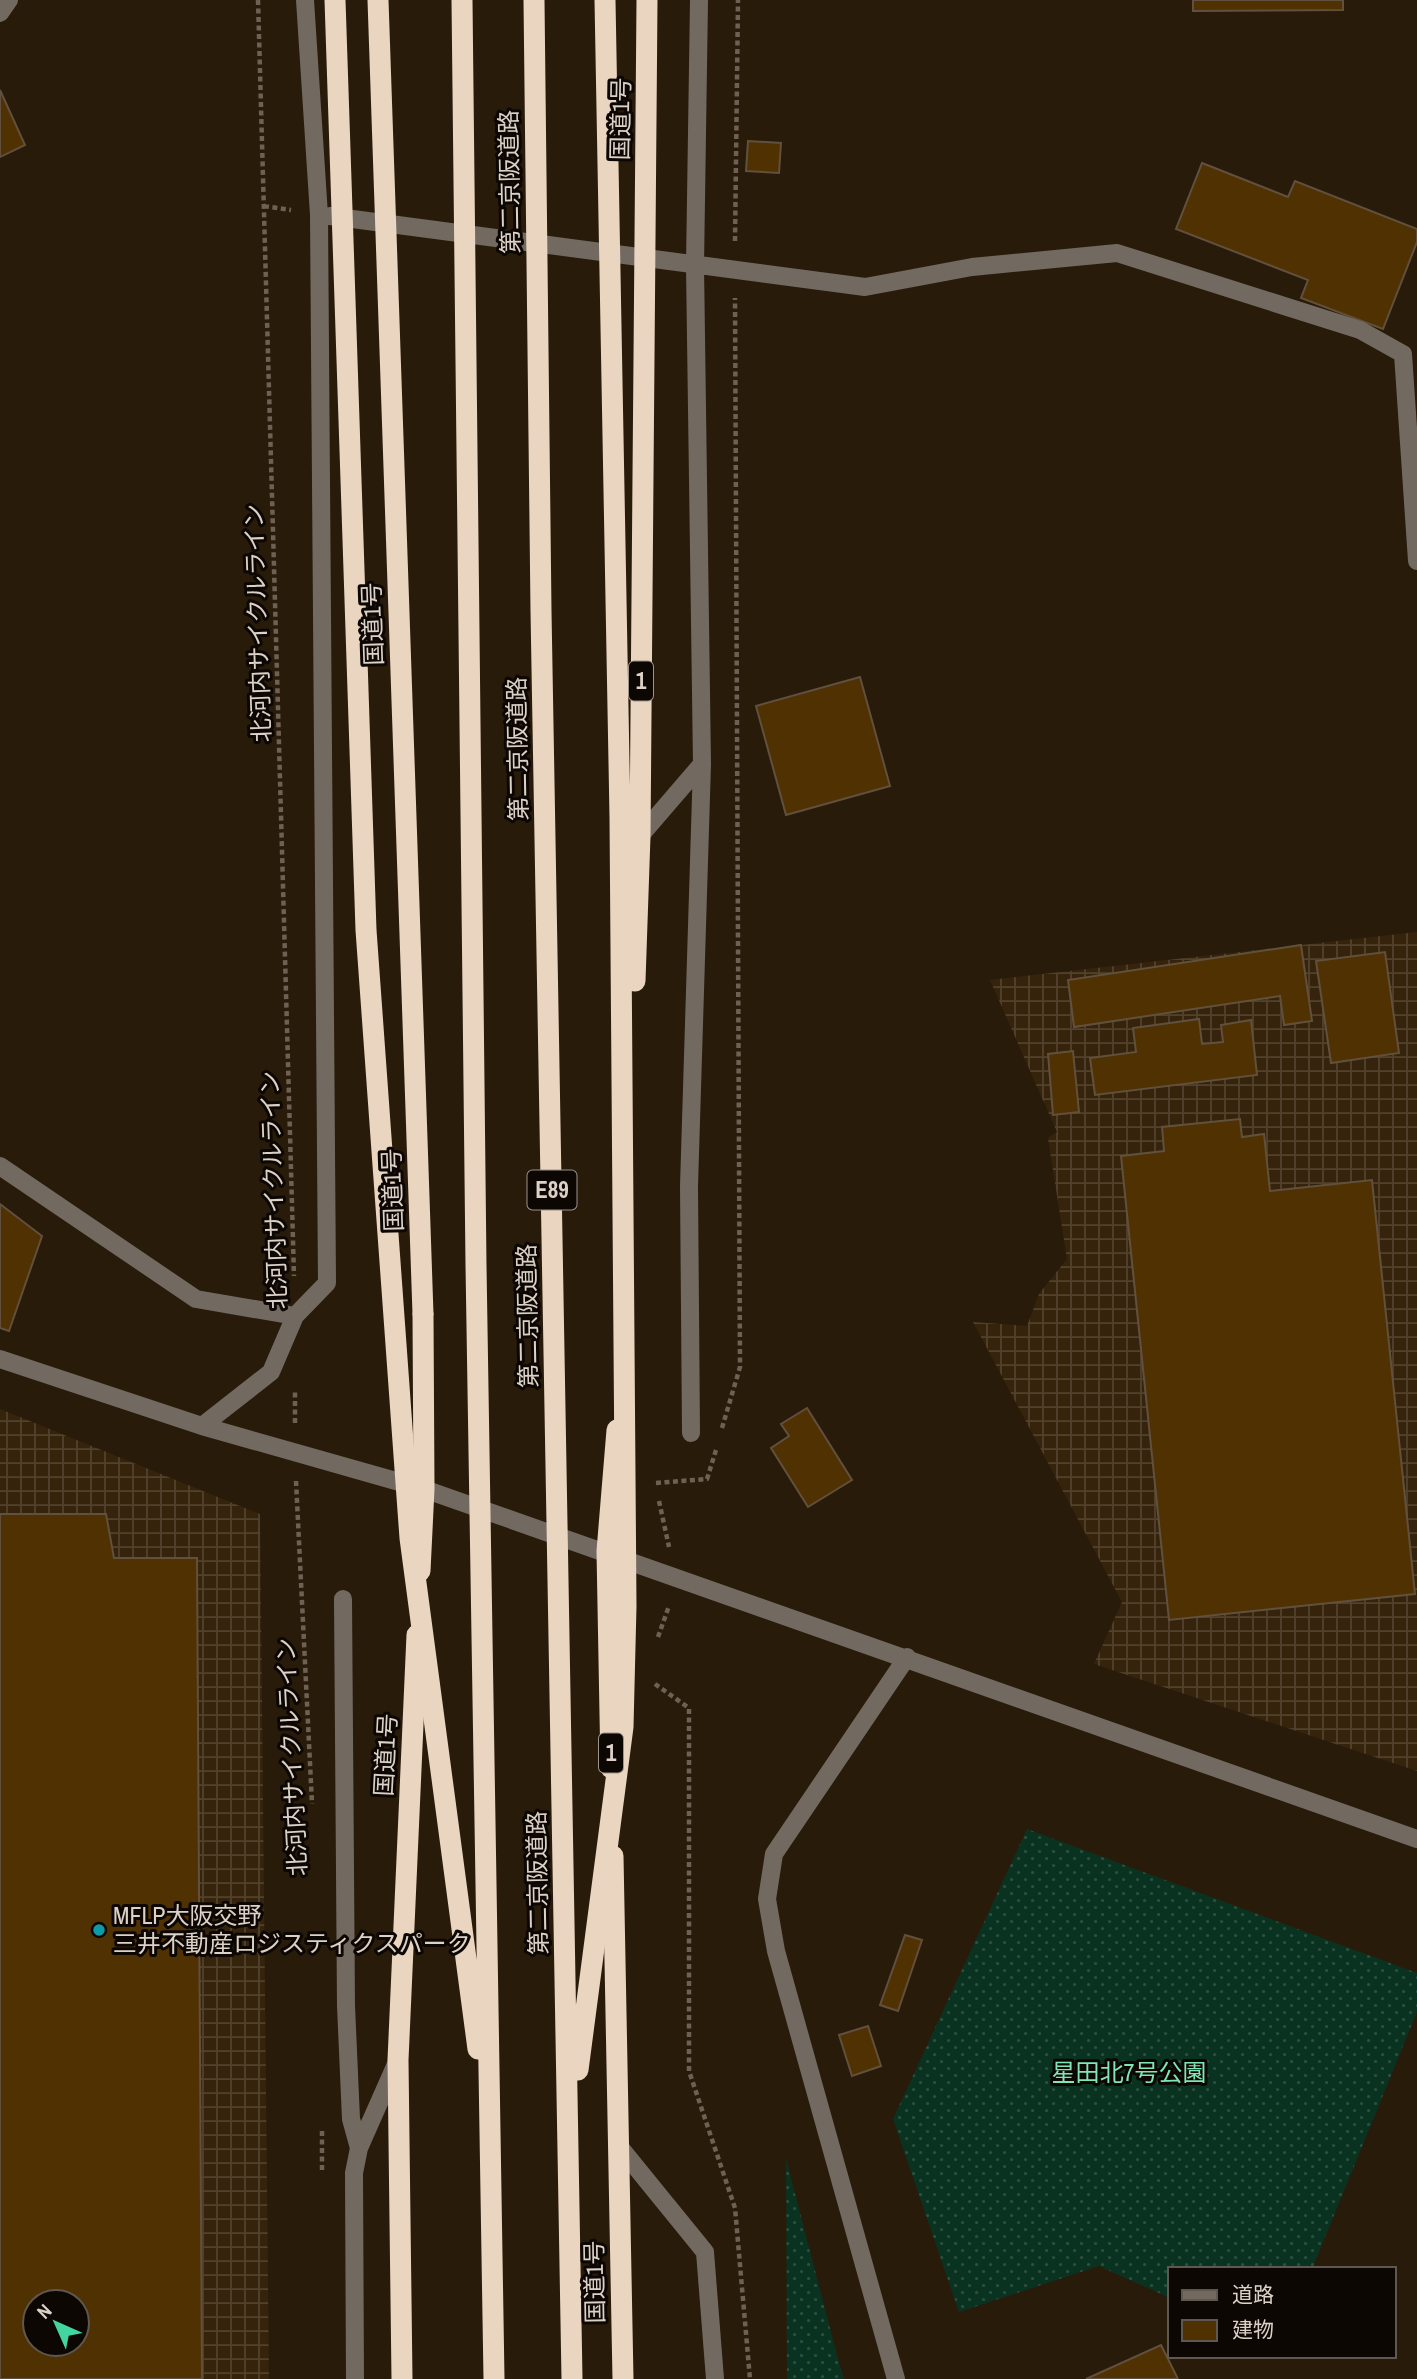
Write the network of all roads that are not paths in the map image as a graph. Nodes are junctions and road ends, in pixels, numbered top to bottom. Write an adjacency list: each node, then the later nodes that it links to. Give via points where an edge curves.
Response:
1 (9, 0): 10 (street)
2 (305, 0): 11 (street)
3 (335, 0): 29 (highway, bridge, via 366,930 410,1538)
4 (377, 0): 21 (highway, 国道1号, bridge, via 424,1314)
5 (462, 0): 29 (highway, 第二京阪道路, bridge)
6 (534, 0): 27 (highway, 第二京阪道路 / E89, bridge)
7 (605, 0): 27 (highway, bridge, via 620,830 625,1619 623,1727)
8 (647, 0): 15 (highway, 国道1号 / 1, bridge)
9 (699, 0): 12 (street)
10 (0, 13)
11 (319, 215): 12 (street); 17 (street, via 327,1283)
12 (695, 267): 13 (street, via 865,287 972,267 1117,253 1360,330 1403,354); 14 (street)
13 (1417, 561)
14 (702, 764): 15 (street); 20 (street, via 689,1186)
15 (640, 836): 22 (highway, 国道1号 / 1, bridge, via 622,1362)
16 (0, 1166): 17 (street, via 196,1298)
17 (295, 1316): 19 (street, via 271,1372)
18 (0, 1359): 19 (street)
19 (202, 1426): 21 (street)
20 (691, 1433)
21 (424, 1489): 22 (street); 26 (highway, 国道1号)
22 (607, 1551): 24 (street, via 677,1580); 28 (highway, 国道1号 / 1)
23 (343, 1599): 30 (street, via 346,2006 351,2119)
24 (907, 1657): 25 (street); 37 (street, via 774,1854 767,1899 776,1951)
25 (1417, 1839)
26 (398, 2060): 30 (street); 32 (highway, 国道1号)
27 (569, 2144): 34 (highway, 第二京阪道路 / E89, bridge)
28 (618, 2145): 35 (highway, 国道1号 / 1); 36 (street, via 705,2252)
29 (491, 2147): 33 (highway, 第二京阪道路, bridge)
30 (359, 2148): 31 (street, via 354,2173)
31 (355, 2379)
32 (402, 2379)
33 (494, 2379)
34 (572, 2379)
35 (623, 2379)
36 (715, 2379)
37 (896, 2379)

